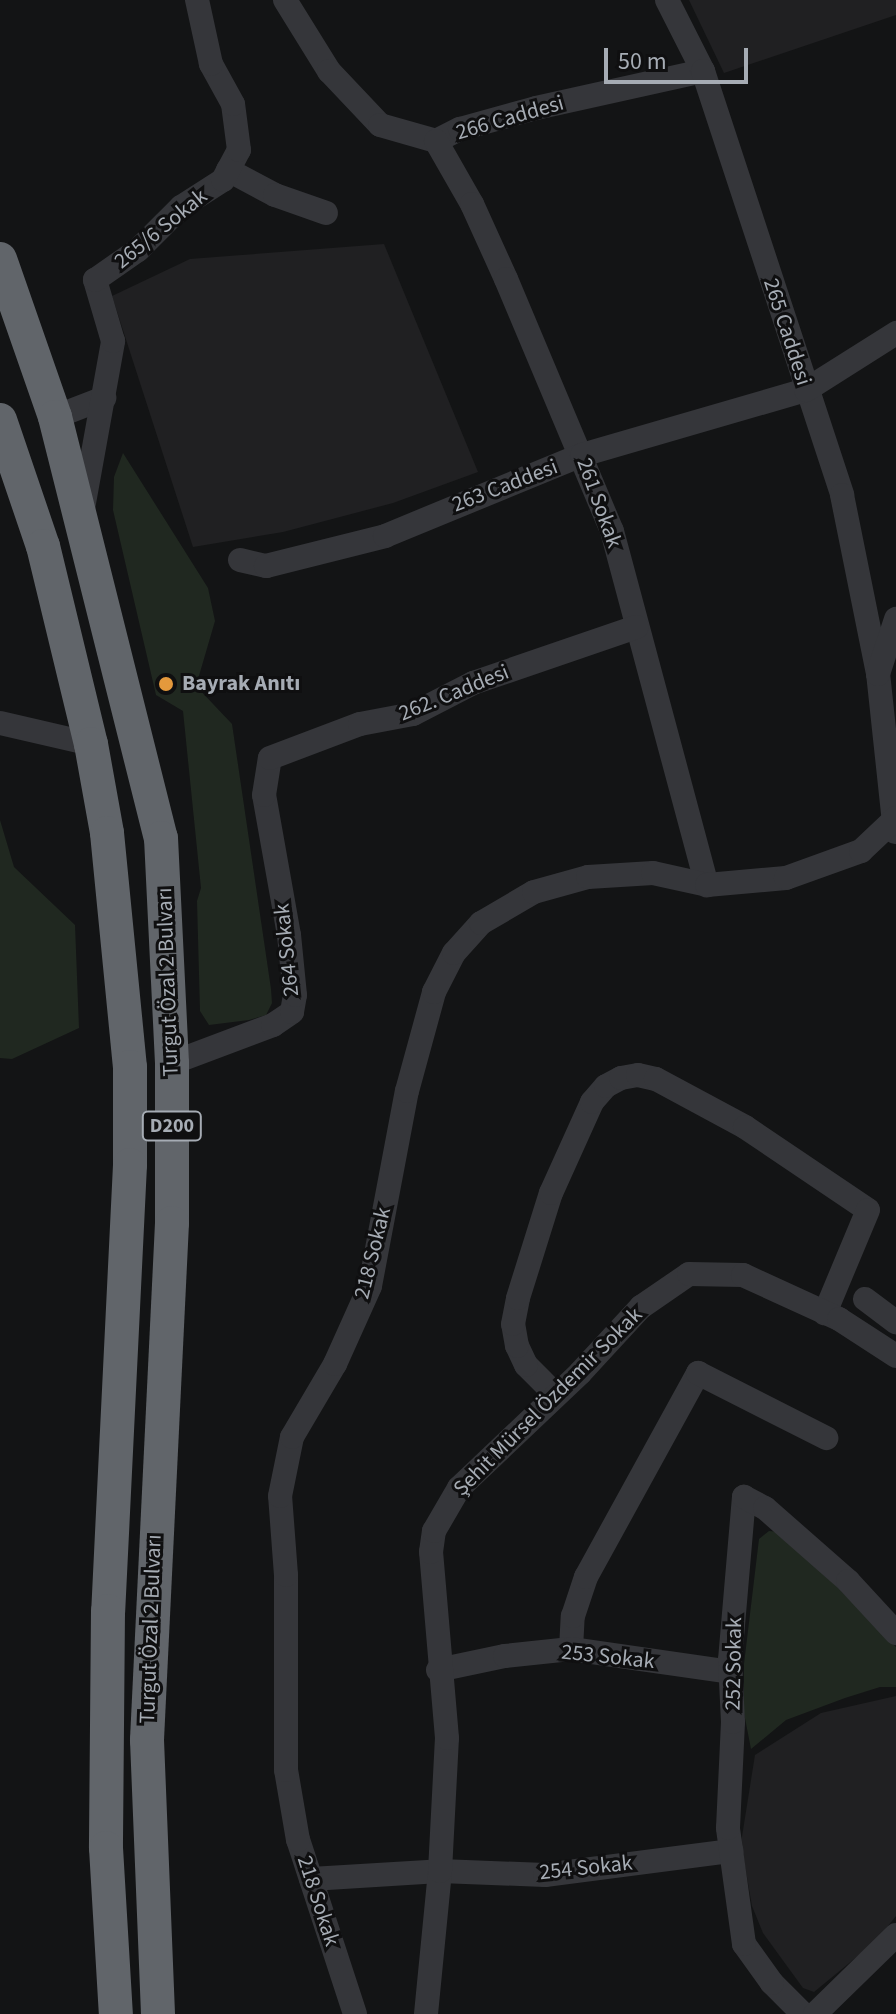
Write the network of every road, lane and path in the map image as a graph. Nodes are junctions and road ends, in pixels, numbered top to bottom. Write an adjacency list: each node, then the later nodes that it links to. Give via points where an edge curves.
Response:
1 (197, 0): 6 (street, via 211,64 233,104 239,150)
2 (667, 0): 4 (street, 265 Caddesi)
3 (295, 3): 5 (street, 266 Caddesi, via 329,71 380,125)
4 (703, 71): 5 (street, 266 Caddesi, via 536,108); 10 (street, 265 Caddesi)
5 (436, 141): 14 (street, 261 Sokak, via 472,204)
6 (228, 170): 7 (street, via 275,195); 11 (street, 265/6 Sokak, via 223,180 181,207 138,250 95,280 113,341)
7 (326, 213)
8 (0, 259): 12 (highway, Turgut Özal 2 Bulvarı / D200)
9 (896, 333): 10 (street, 263 Caddesi)
10 (806, 390): 14 (street, 263 Caddesi); 19 (street, 265 Caddesi, via 842,495)
11 (104, 398): 12 (street); 15 (street, 265/6 Sokak)
12 (55, 417): 15 (highway, Turgut Özal 2 Bulvarı / D200)
13 (0, 420): 21 (highway, Turgut Özal 2 Bulvarı / D200, via 43,546)
14 (582, 455): 16 (street, 263 Caddesi, via 385,536 266,566); 18 (street, 261 Sokak, via 612,531)
15 (80, 524): 25 (highway, Turgut Özal 2 Bulvarı / D200, via 161,838)
16 (240, 560)
17 (896, 619): 19 (street)
18 (637, 627): 22 (street, 262. Caddesi, via 473,683 413,714 360,724); 24 (street, 261 Sokak)
19 (878, 674): 23 (street, 265 Caddesi)
20 (0, 723): 21 (street)
21 (91, 744): 40 (highway, Turgut Özal 2 Bulvarı / D200, via 107,833 130,1067 108,1611 106,1848)
22 (270, 758): 25 (street, 264 Sokak, via 264,795 289,935 292,1012 273,1025)
23 (894, 825): 24 (street, 218 Sokak, via 861,851 786,878)
24 (707, 885): 38 (street, 218 Sokak, via 653,873 588,877 534,892 481,923 454,953 434,992 407,1091 370,1286 335,1364 292,1437 280,1496 286,1575 286,1770)
25 (172, 1063): 41 (highway, Turgut Özal 2 Bulvarı / D200, via 172,1223 147,1740)
26 (865, 1299): 28 (street)
27 (825, 1313): 29 (street, Şehit Mürsel Özdemir Sokak); 30 (street, Şehit Mürsel Özdemir Sokak, via 743,1275 689,1274 641,1307); 30 (street, via 868,1210 745,1127 656,1079 621,1078 592,1102 551,1193 518,1298 513,1324 517,1346 526,1365)
28 (896, 1322)
29 (896, 1356)
30 (556, 1395): 34 (street, Şehit Mürsel Özdemir Sokak, via 459,1488 434,1531)
31 (826, 1438): 33 (street, via 698,1373 586,1577 573,1616)
32 (896, 1633): 35 (street, 252 Sokak, via 848,1581 765,1508 744,1497)
33 (571, 1649): 34 (street, 253 Sokak); 35 (street, 253 Sokak)
34 (438, 1670): 37 (street, Şehit Mürsel Özdemir Sokak, via 447,1738)
35 (730, 1672): 36 (street, 252 Sokak)
36 (731, 1851): 37 (street, 254 Sokak, via 545,1875); 44 (street, 252 Sokak, via 744,1944)
37 (440, 1871): 38 (street, 254 Sokak); 43 (street, Şehit Mürsel Özdemir Sokak)
38 (311, 1879): 42 (street, 218 Sokak)
39 (896, 1935): 45 (street)
40 (116, 2014)
41 (158, 2014)
42 (355, 2014)
43 (426, 2014)
44 (803, 2014)
45 (815, 2014)

